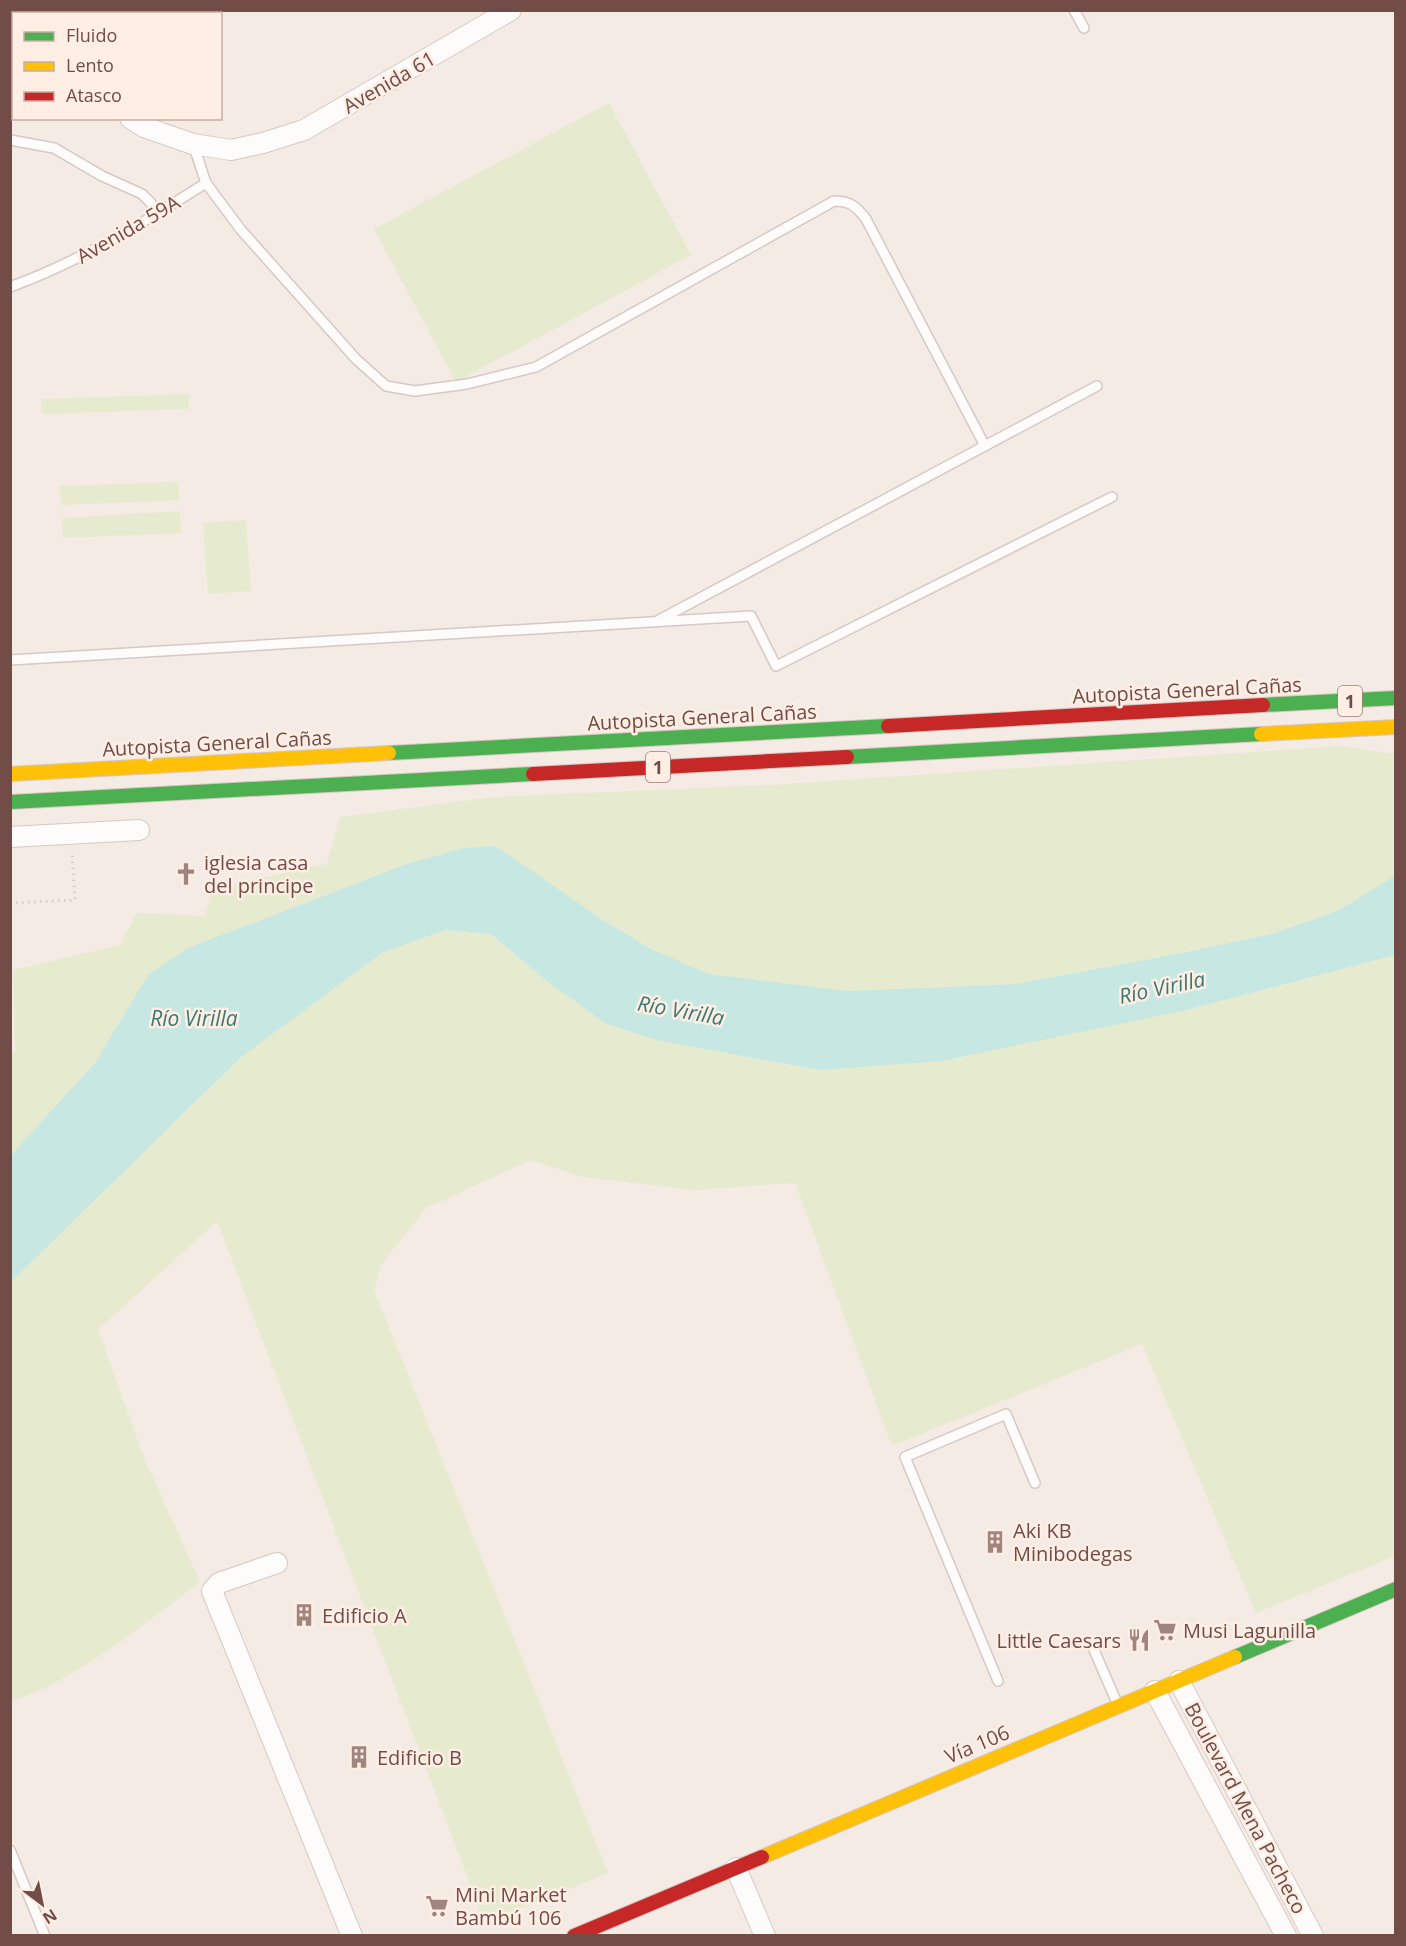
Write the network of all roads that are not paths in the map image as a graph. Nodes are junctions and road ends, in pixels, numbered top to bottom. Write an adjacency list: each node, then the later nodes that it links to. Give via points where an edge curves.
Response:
1 (511, 10): 3 (street, Avenida 61)
2 (1074, 10): 4 (lane)
3 (488, 16): 7 (street, Avenida 61, via 304,130 231,150)
4 (1084, 28)
5 (133, 120): 7 (street, Avenida 61)
6 (10, 140): 9 (lane, via 54,148 142,195)
7 (193, 144): 8 (lane)
8 (206, 183): 9 (lane, Avenida 59A); 12 (lane, via 241,230 356,359 386,386 415,391 467,384 536,367 834,201 847,201 866,219)
9 (156, 215): 10 (lane, Avenida 59A, via 56,270)
10 (10, 287)
11 (1097, 386): 12 (lane)
12 (985, 446): 14 (lane)
13 (1113, 497): 14 (lane, via 776,666 751,616)
14 (654, 623): 15 (lane)
15 (10, 660)
16 (1395, 698): 18 (main road, Autopista General Cañas / 1)
17 (1395, 727): 19 (main road, 1)
18 (10, 774)
19 (10, 802)
20 (139, 830): 21 (street)
21 (10, 837)
22 (1035, 1483): 27 (lane, via 1006,1414 905,1457)
23 (277, 1563): 35 (street, via 219,1583 212,1591)
24 (1395, 1589): 26 (main road, Vía 106)
25 (1091, 1643): 29 (lane)
26 (1179, 1681): 28 (main road, Vía 106); 31 (street, Boulevard Mena Pacheco)
27 (998, 1682)
28 (1155, 1690): 29 (main road, Vía 106); 33 (street, Boulevard Mena Pacheco)
29 (1118, 1705): 32 (main road, Vía 106)
30 (10, 1850): 34 (lane)
31 (1273, 1860): 33 (street); 39 (street, Boulevard Mena Pacheco)
32 (736, 1868): 36 (main road, Vía 106); 37 (street)
33 (1252, 1872): 38 (street, Boulevard Mena Pacheco)
34 (45, 1935)
35 (352, 1935)
36 (574, 1935)
37 (765, 1935)
38 (1286, 1935)
39 (1313, 1935)

